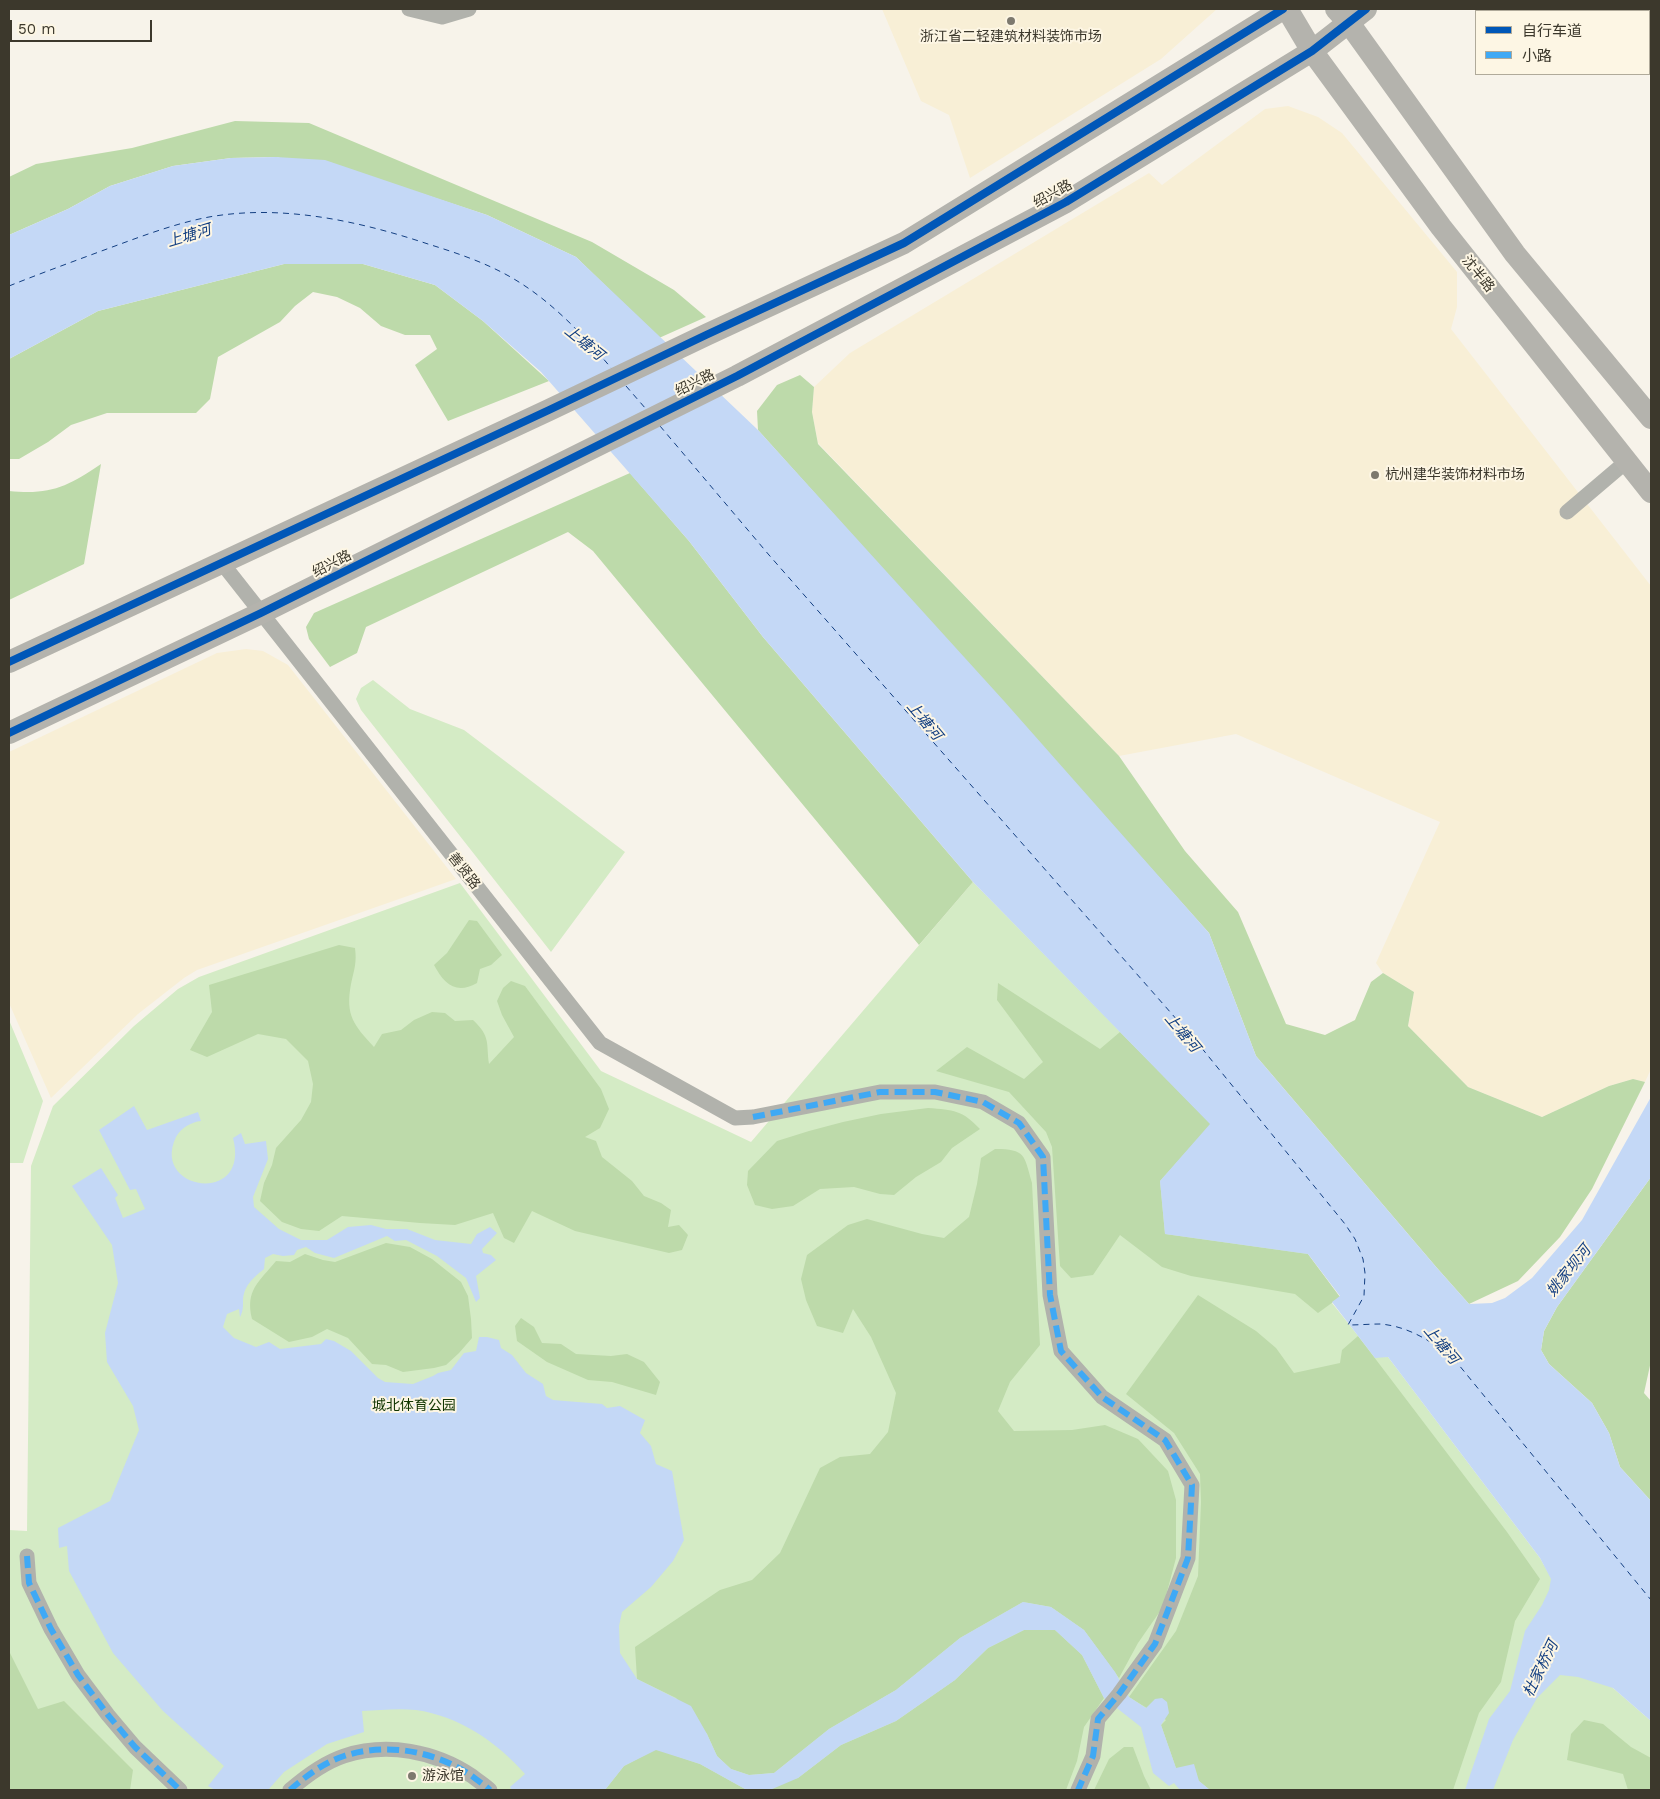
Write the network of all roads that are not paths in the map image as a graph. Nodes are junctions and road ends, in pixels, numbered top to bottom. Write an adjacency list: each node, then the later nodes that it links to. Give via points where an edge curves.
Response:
1 (409, 9): 2 (street, via 442,17)
2 (469, 9)
3 (1283, 9): 11 (main road, via 904,243)
4 (1287, 9): 6 (main road, 沈半路)
5 (1350, 13): 6 (main road, 绍兴路); 7 (main road, via 1516,254)
6 (1312, 51): 8 (main road, 沈半路, via 1441,227); 12 (main road, 绍兴路, via 1066,202 737,376)
7 (1651, 418)
8 (1627, 461): 9 (main road, 沈半路); 10 (street)
9 (1651, 492)
10 (1567, 512)
11 (222, 562): 12 (street, 善贤路); 13 (main road)
12 (261, 613): 14 (main road, 绍兴路); 19 (street, 善贤路, via 600,1043 735,1118 753,1118 880,1092 934,1092 983,1102 1019,1123 1043,1157 1050,1295 1061,1351 1102,1397 1165,1440 1192,1485 1188,1558 1155,1644 1098,1719 1093,1756)
13 (9, 662)
14 (9, 733)
15 (27, 1556): 16 (street, via 29,1583 78,1675 135,1747)
16 (180, 1790)
17 (290, 1790): 18 (street, via 310,1773 344,1756 382,1749 420,1752 456,1765)
18 (490, 1790)
19 (1078, 1790)

